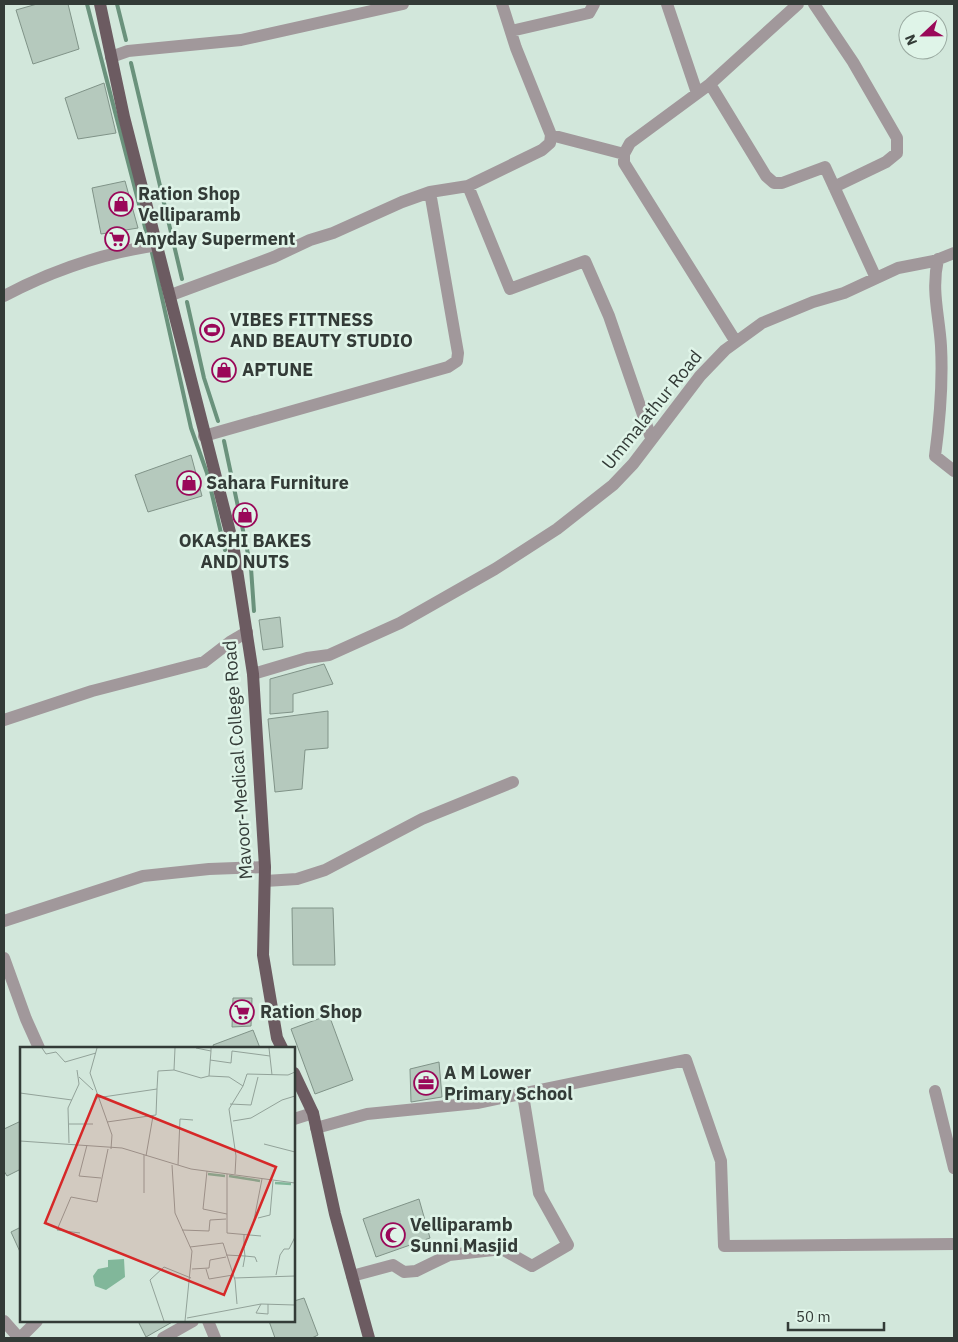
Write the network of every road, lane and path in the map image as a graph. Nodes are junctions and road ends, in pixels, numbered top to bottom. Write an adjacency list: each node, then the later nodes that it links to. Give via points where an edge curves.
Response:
1 (100, 4): 9 (main road, Mavoor-Medical College Road)
2 (402, 4): 9 (street, via 241,40 128,52)
3 (502, 4): 8 (street)
4 (594, 4): 8 (street, via 589,13)
5 (667, 4): 11 (street)
6 (798, 4): 10 (street)
7 (814, 4): 15 (street, via 853,62 897,138 897,153 886,162)
8 (511, 31): 12 (street)
9 (111, 57): 17 (main road, Mavoor-Medical College Road)
10 (710, 84): 11 (street); 15 (street, via 766,176 774,183 825,167)
11 (698, 94): 13 (street, via 630,143)
12 (551, 135): 13 (street); 14 (street, via 550,143 542,150)
13 (624, 154): 23 (street, via 624,163)
14 (468, 186): 16 (street); 25 (street, via 510,289 585,261 609,316)
15 (834, 187): 20 (street)
16 (430, 192): 21 (street); 24 (street, via 457,361 448,368)
17 (158, 245): 21 (main road, Mavoor-Medical College Road); 22 (street, via 74,264)
18 (954, 253): 19 (street, Ummalathur Road)
19 (938, 259): 20 (street, Ummalathur Road); 26 (street, via 934,280 942,400 935,456)
20 (875, 276): 23 (street, Ummalathur Road, via 844,293 762,323)
21 (171, 295): 24 (main road, Mavoor-Medical College Road)
22 (4, 296)
23 (736, 342): 25 (street, Ummalathur Road, via 700,376)
24 (204, 436): 27 (main road, Mavoor-Medical College Road, via 233,544)
25 (651, 438): 28 (street, Ummalathur Road, via 613,485 557,529 487,574 400,623 351,646 329,655)
26 (954, 471)
27 (247, 632): 28 (main road, Mavoor-Medical College Road); 29 (street, via 204,662 92,690)
28 (253, 674): 31 (main road, Mavoor-Medical College Road)
29 (4, 720)
30 (513, 782): 32 (street, via 422,819 325,870 298,879)
31 (265, 867): 32 (main road, Mavoor-Medical College Road); 33 (street, via 209,868 143,876)
32 (265, 881): 36 (main road, Mavoor-Medical College Road, via 263,955)
33 (4, 921)
34 (4, 958): 35 (street)
35 (39, 1047)
36 (282, 1047)
37 (295, 1075): 40 (main road)
38 (935, 1091): 43 (street)
39 (524, 1095): 42 (street, via 477,1104 367,1114); 44 (street, via 686,1060 721,1161 724,1246); 45 (street, via 539,1193 568,1245 532,1266 502,1249 449,1255 416,1271 404,1272 393,1265)
40 (313, 1113): 41 (street); 42 (main road)
41 (295, 1119)
42 (316, 1128): 45 (main road)
43 (954, 1168)
44 (954, 1244)
45 (352, 1276): 53 (main road)
46 (4, 1321): 50 (street)
47 (35, 1322): 50 (street)
48 (191, 1322): 51 (street)
49 (208, 1322): 52 (street)
50 (19, 1338)
51 (163, 1338)
52 (215, 1338)
53 (369, 1338)

